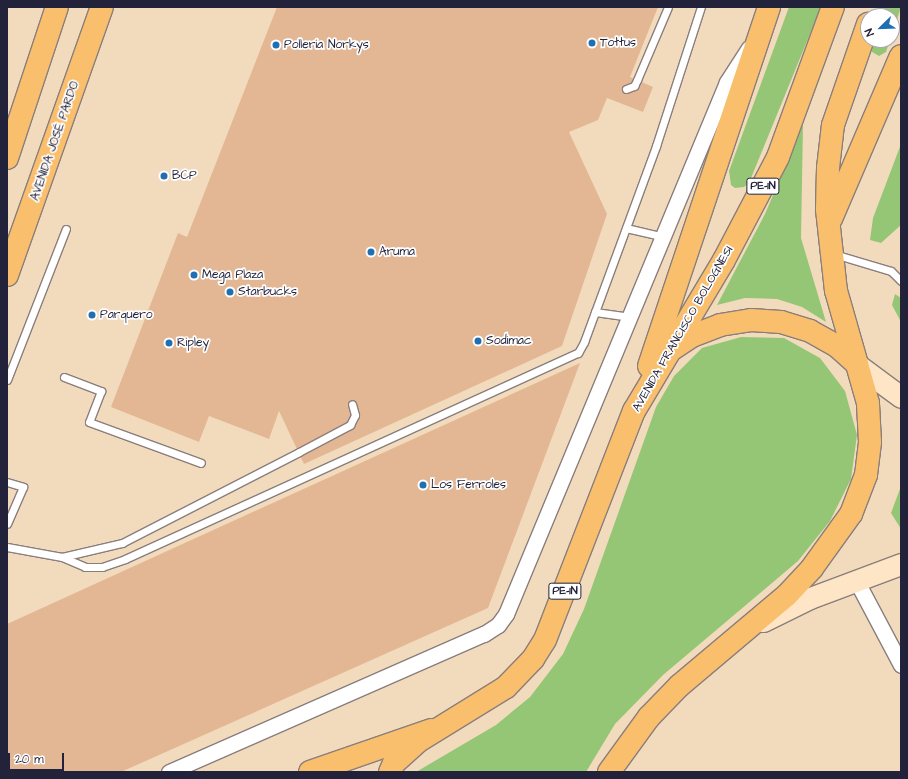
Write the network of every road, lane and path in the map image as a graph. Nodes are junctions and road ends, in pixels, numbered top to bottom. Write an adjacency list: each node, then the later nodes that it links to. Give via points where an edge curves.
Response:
1 (57, 7): 12 (main road)
2 (102, 7): 18 (main road, AVENIDA JOSÉ PARDO)
3 (668, 7): 11 (lane, via 634,86)
4 (701, 7): 14 (lane)
5 (769, 7): 7 (main road)
6 (833, 7): 22 (main road, AVENIDA FRANCISCO BOLOGNESI / PE-1N, via 778,157 724,260)
7 (760, 32): 16 (street, via 727,82); 28 (main road)
8 (860, 47): 13 (main road, via 833,125 828,168)
9 (901, 56): 10 (main road)
10 (895, 86): 13 (main road)
11 (626, 89)
12 (7, 158)
13 (828, 225): 17 (main road)
14 (626, 228): 16 (lane); 20 (lane)
15 (66, 229): 25 (lane)
16 (662, 236): 21 (street)
17 (830, 253): 19 (lane, via 891,271); 23 (main road, via 838,298)
18 (7, 275)
19 (901, 281)
20 (595, 312): 21 (lane); 33 (lane, via 578,353 125,559 94,568)
21 (629, 317): 39 (street, via 506,614 498,626)
22 (667, 353): 23 (main road, via 692,336 720,325 758,320 781,322 810,331 837,346); 28 (main road, AVENIDA FRANCISCO BOLOGNESI / PE-1N)
23 (859, 366): 26 (main road); 36 (main road, via 868,403 870,442 866,475 851,514 812,568 787,595)
24 (64, 377): 29 (lane, via 101,391 89,422)
25 (7, 380)
26 (901, 397)
27 (352, 404): 33 (lane, via 355,415 350,425 122,543)
28 (634, 412): 38 (main road, AVENIDA FRANCISCO BOLOGNESI / PE-1N, via 545,640 533,659 506,687 489,700)
29 (201, 464)
30 (7, 482): 31 (lane, via 23,487)
31 (7, 524)
32 (7, 547): 33 (lane)
33 (62, 557)
34 (901, 564): 35 (main road)
35 (856, 580): 36 (main road); 37 (street)
36 (751, 626): 42 (main road, via 715,653 679,686 649,717)
37 (901, 665)
38 (440, 727): 40 (main road); 41 (main road, AVENIDA FRANCISCO BOLOGNESI / PE-1N, via 417,742 394,763)
39 (169, 772)
40 (310, 772)
41 (390, 772)
42 (609, 772)

